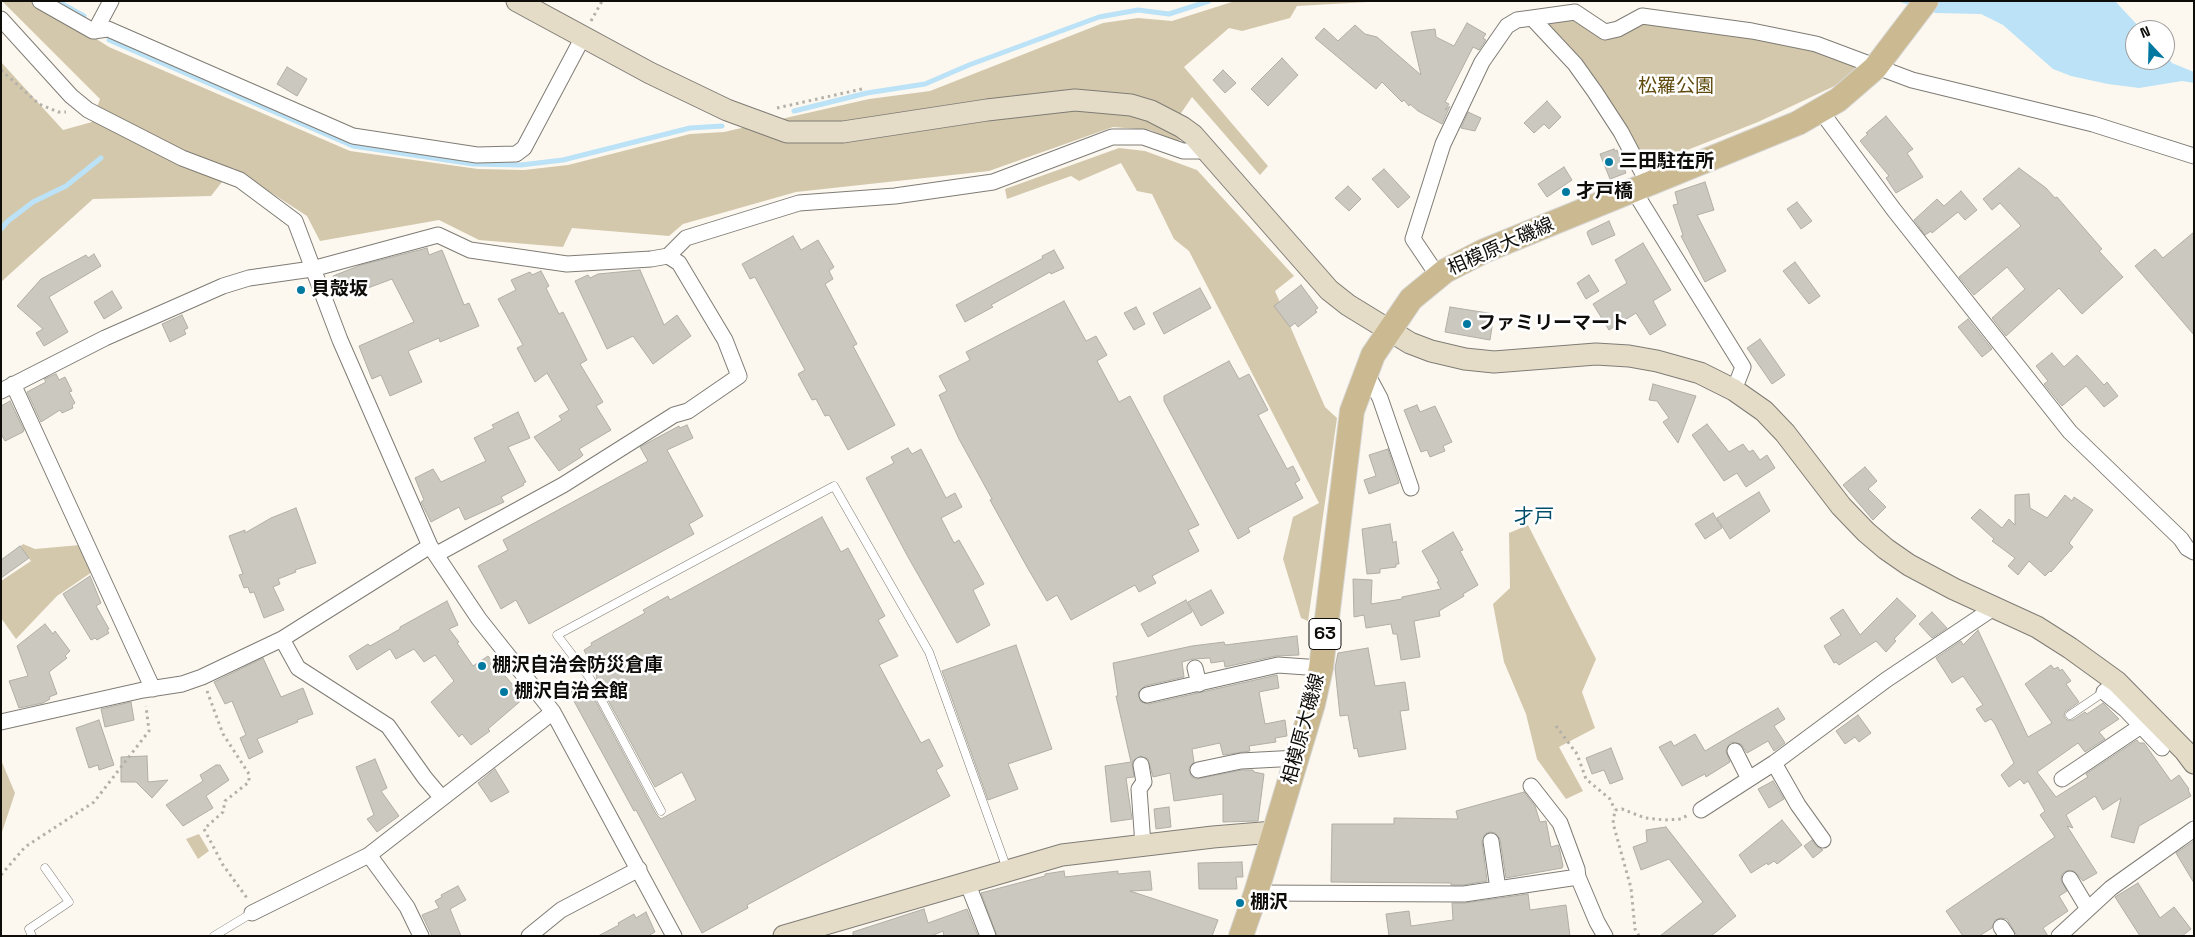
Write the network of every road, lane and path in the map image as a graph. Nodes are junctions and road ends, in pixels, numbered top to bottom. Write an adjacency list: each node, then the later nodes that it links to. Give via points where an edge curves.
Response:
1 (40, 1): 7 (street)
2 (111, 1): 7 (street)
3 (517, 1): 8 (street)
4 (1926, 1): 9 (main road, 相模原大磯線 / 63)
5 (1532, 18): 9 (street, via 1574,12 1605,32 1642,16 1752,31); 17 (street, via 1575,64 1621,132); 20 (street, via 1517,20 1507,26 1482,62 1444,144 1412,239)
6 (1, 19): 12 (street)
7 (95, 31): 8 (street, via 108,29 353,136 477,156 516,154 524,148)
8 (583, 37): 14 (street, via 710,102)
9 (1880, 61): 13 (main road, 相模原大磯線 / 63, via 1838,100); 16 (street, via 1912,80 2093,124)
10 (1, 70): 12 (path, via 38,104 58,112)
11 (862, 89): 14 (path, via 777,108)
12 (85, 108): 19 (street, via 182,158 240,180 296,222)
13 (1820, 110): 17 (main road, 相模原大磯線 / 63, via 1798,123); 27 (street, via 1894,210 2070,432)
14 (758, 122): 15 (street, via 787,132 843,132 1032,105 1075,100 1104,101 1131,105 1168,119 1193,135)
15 (1208, 151): 18 (street, via 1183,151 1143,137 1112,137 993,182 895,196 799,203 686,238); 21 (street, via 1329,290)
16 (2194, 156)
17 (1641, 188): 20 (main road, 相模原大磯線 / 63, via 1484,251); 24 (street, via 1743,367)
18 (668, 256): 19 (street, via 651,260 567,264 470,250 438,234); 26 (street, via 679,263 725,340 738,376 688,411 674,415 563,485)
19 (312, 269): 23 (street, via 249,278 223,286 105,338); 26 (street)
20 (1438, 276): 21 (main road, 相模原大磯線 / 63, via 1411,299)
21 (1388, 331): 22 (main road, 相模原大磯線 / 63); 24 (street, via 1431,351 1465,359 1494,362 1596,354 1629,356 1700,373)
22 (1366, 372): 25 (street, via 1380,398); 31 (main road, 相模原大磯線 / 63, via 1352,411)
23 (7, 388): 35 (street)
24 (1734, 390): 28 (street, via 1764,411 1841,506 1886,549 1954,589)
25 (1412, 488)
26 (433, 550): 29 (street); 37 (street, via 480,619)
27 (2194, 552)
28 (1995, 607): 34 (street, via 2045,632); 46 (street, via 1886,680)
29 (282, 639): 32 (street); 52 (street, via 298,668 388,726)
30 (1195, 668): 33 (street)
31 (1320, 668): 33 (street, via 1278,665); 44 (main road, 相模原大磯線 / 63, via 1314,704)
32 (202, 677): 35 (street); 72 (path, via 222,734 249,774 249,782 225,800 223,812 204,829 222,865)
33 (1199, 684): 36 (street)
34 (2111, 687): 38 (lane); 41 (street); 47 (street, via 2185,751)
35 (148, 690): 39 (street); 65 (path, via 149,731 94,802 25,847)
36 (1147, 695)
37 (553, 712): 52 (street); 63 (street)
38 (2070, 715)
39 (1, 722)
40 (1556, 726): 53 (path, via 1577,754 1586,779 1610,799)
41 (2141, 726): 42 (street); 50 (street)
42 (2162, 748)
43 (1735, 751): 49 (street)
44 (1298, 758): 45 (street); 57 (main road, 相模原大磯線 / 63)
45 (1207, 763)
46 (1774, 763): 49 (street); 58 (street)
47 (2194, 763)
48 (1141, 765): 60 (street, via 1144,782 1133,790)
49 (1749, 779): 54 (street)
50 (2062, 779)
51 (1531, 786): 66 (street, via 1560,823)
52 (441, 797): 61 (street)
53 (1615, 810): 54 (path, via 1665,820); 82 (path, via 1614,823 1631,888 1635,929)
54 (1701, 810)
55 (661, 811): 64 (lane, via 589,677 557,635 834,486 929,652)
56 (2194, 829): 71 (street, via 2111,888)
57 (1274, 832): 60 (street); 70 (main road, 相模原大磯線 / 63)
58 (1823, 840)
59 (1491, 841): 69 (street)
60 (1143, 845): 64 (street, via 1062,855)
61 (368, 855): 72 (street); 75 (street, via 407,906)
62 (44, 868): 73 (lane, via 69,902 29,929)
63 (639, 869): 76 (street, via 561,910); 77 (street)
64 (1007, 871): 68 (street)
65 (1, 875)
66 (1578, 877): 69 (street); 81 (street)
67 (2070, 879): 71 (street)
68 (967, 882): 78 (street); 79 (street)
69 (1498, 889): 70 (street, via 1464,894)
70 (1256, 893): 80 (main road, 相模原大磯線 / 63)
71 (2088, 909): 83 (street)
72 (254, 912): 74 (lane)
73 (32, 936)
74 (214, 936)
75 (420, 936)
76 (529, 936)
77 (674, 936)
78 (784, 936)
79 (988, 936)
80 (1241, 936)
81 (1605, 936)
82 (1639, 936)
83 (2059, 936)

